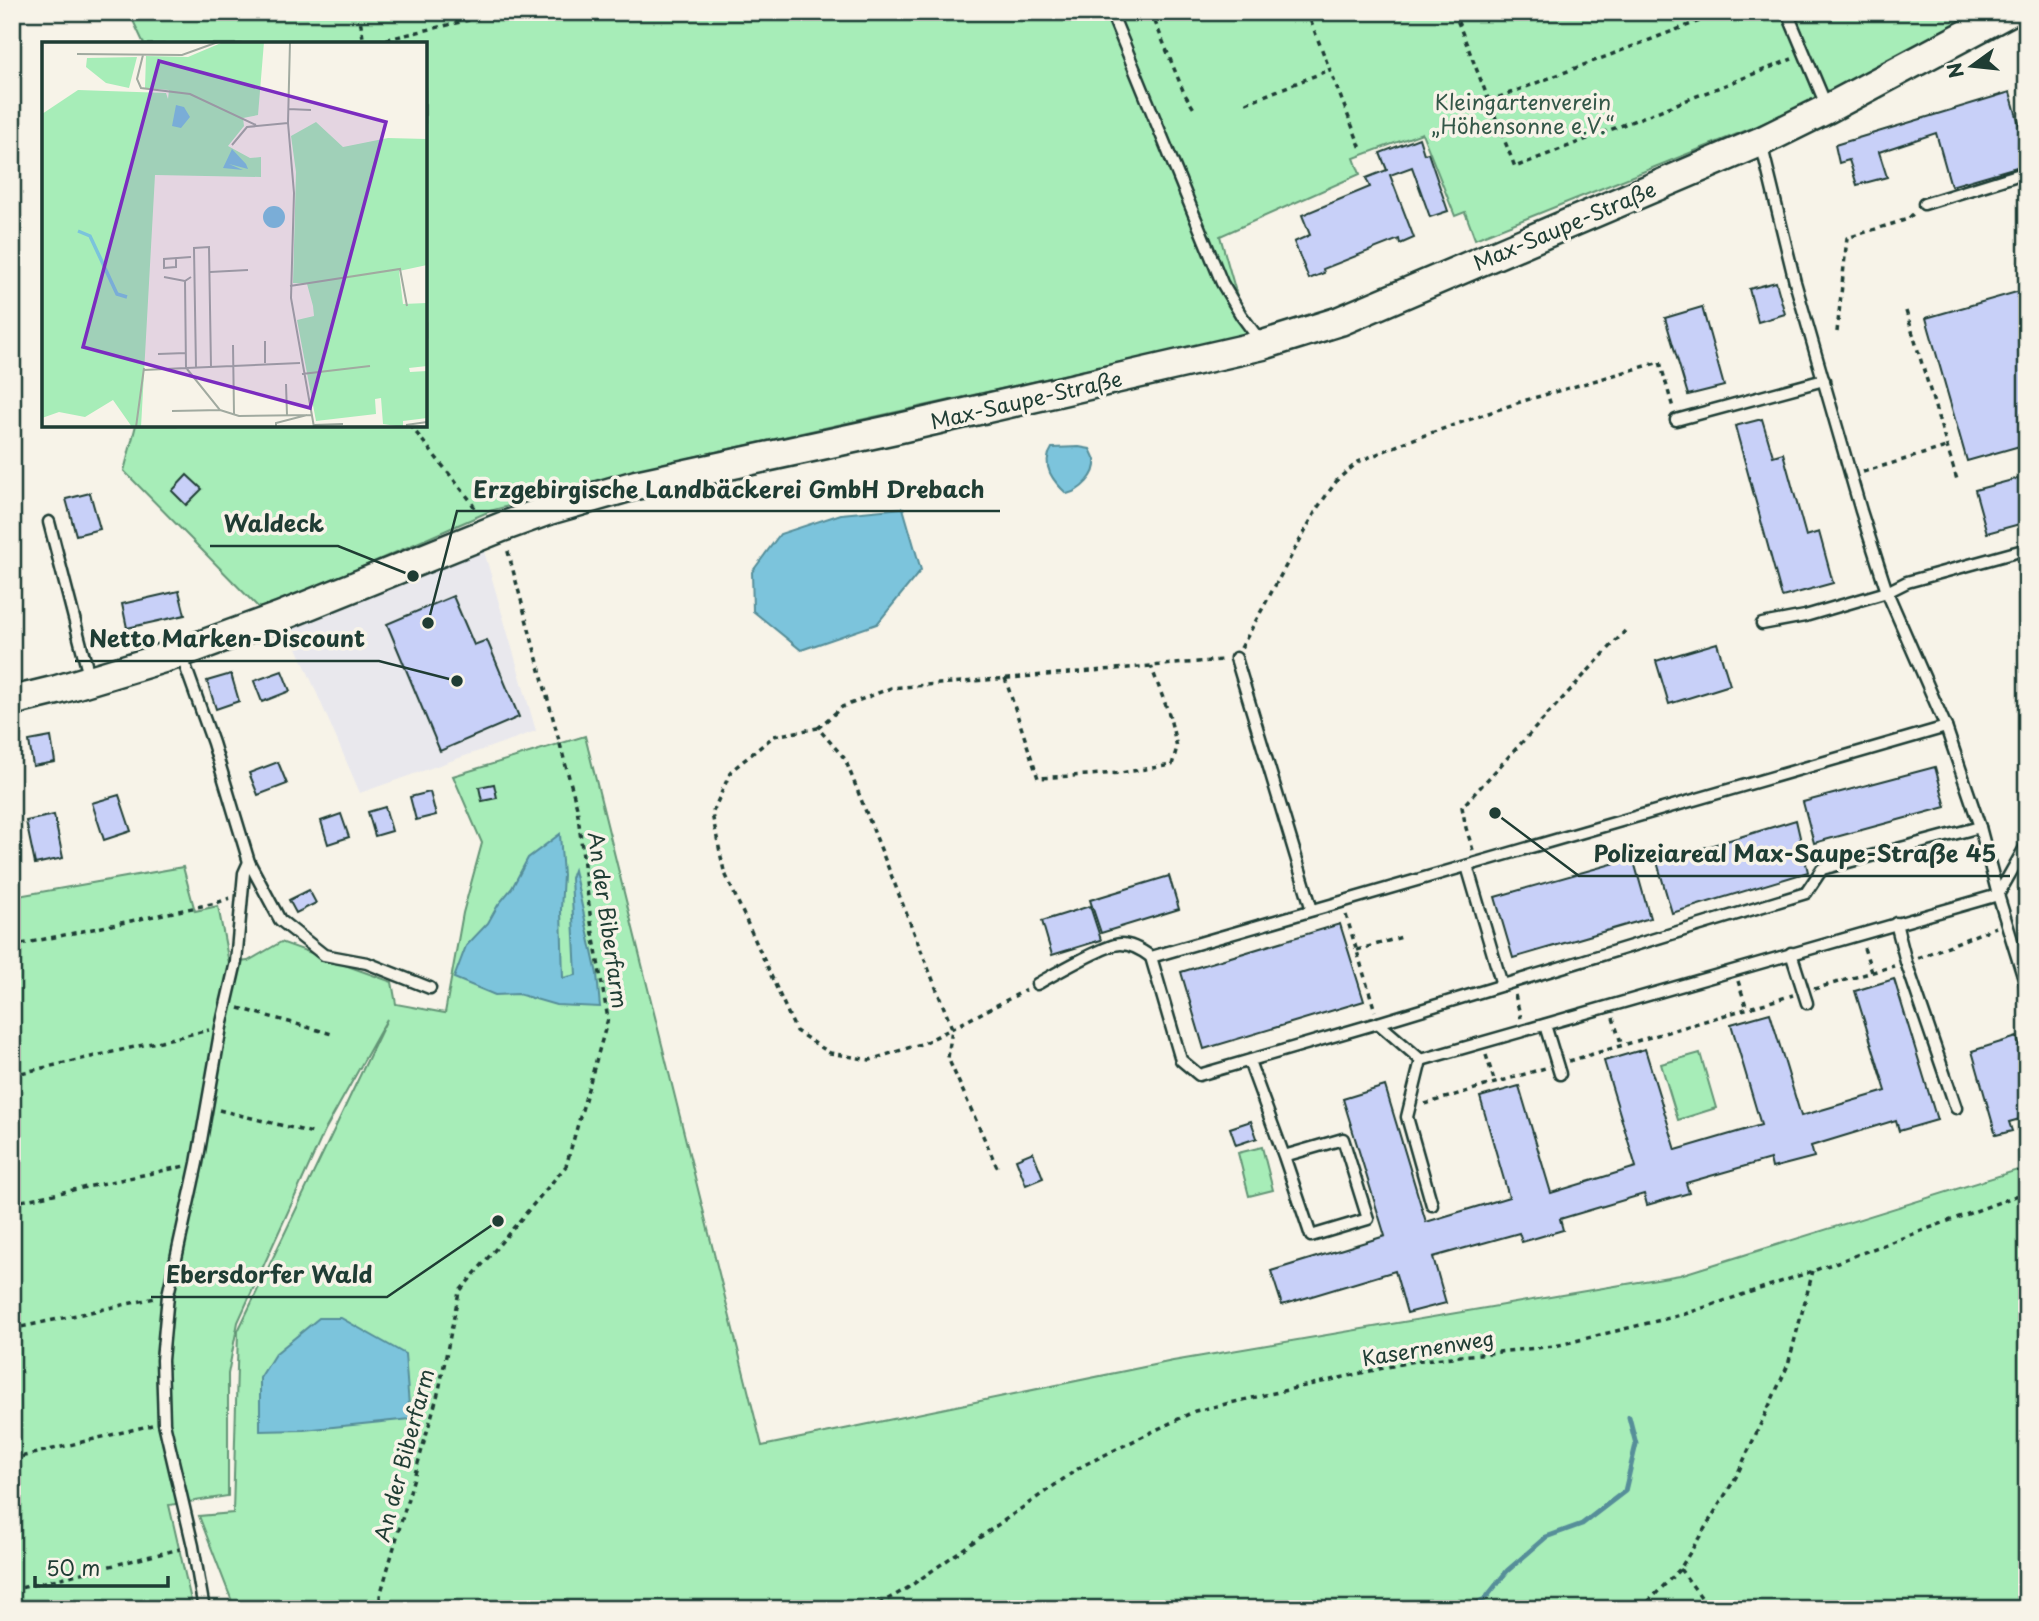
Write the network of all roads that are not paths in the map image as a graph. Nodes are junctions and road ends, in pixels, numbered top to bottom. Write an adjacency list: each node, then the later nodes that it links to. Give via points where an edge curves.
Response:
1 (1111, 12): 8 (lane, via 1222,283)
2 (1787, 12): 4 (lane)
3 (2009, 12): 4 (street, Max-Saupe-Straße)
4 (1827, 109): 5 (street, Max-Saupe-Straße)
5 (1760, 142): 8 (street, Max-Saupe-Straße, via 1340,321); 9 (lane)
6 (2027, 172): 7 (lane)
7 (1923, 204)
8 (1264, 345): 15 (street, Max-Saupe-Straße, via 636,485 495,529)
9 (1824, 380): 10 (lane); 13 (lane)
10 (1676, 420)
11 (49, 522): 17 (lane)
12 (2027, 549): 13 (lane)
13 (1887, 592): 14 (lane); 19 (lane)
14 (1762, 624)
15 (180, 653): 17 (street, Max-Saupe-Straße); 22 (lane)
16 (1236, 658): 25 (lane)
17 (90, 680): 18 (street, Max-Saupe-Straße)
18 (12, 701)
19 (1946, 727): 20 (lane); 23 (lane)
20 (1980, 827): 24 (lane); 30 (lane, via 1822,869 1806,893)
21 (2027, 844): 24 (lane)
22 (249, 862): 31 (lane, via 280,920 324,955 367,963); 42 (lane, via 244,873 236,962 168,1295 162,1360 164,1423)
23 (1467, 866): 25 (lane); 30 (lane)
24 (1998, 895): 26 (lane); 32 (lane)
25 (1312, 910): 28 (lane)
26 (1896, 923): 27 (lane); 39 (lane)
27 (1791, 953): 33 (lane); 35 (lane)
28 (1151, 957): 29 (lane, via 1121,944); 37 (lane, via 1181,1060 1199,1075)
29 (1037, 984)
30 (1502, 985): 34 (lane)
31 (430, 988)
32 (2027, 989)
33 (1805, 998)
34 (1378, 1023): 36 (lane); 37 (lane)
35 (1545, 1025): 36 (lane); 38 (lane)
36 (1421, 1060): 41 (lane, via 1407,1117)
37 (1249, 1061): 40 (lane)
38 (1559, 1069)
39 (1956, 1108)
40 (1284, 1156): 40 (lane, via 1343,1139 1368,1219 1311,1236)
41 (1432, 1205)
42 (204, 1609)

